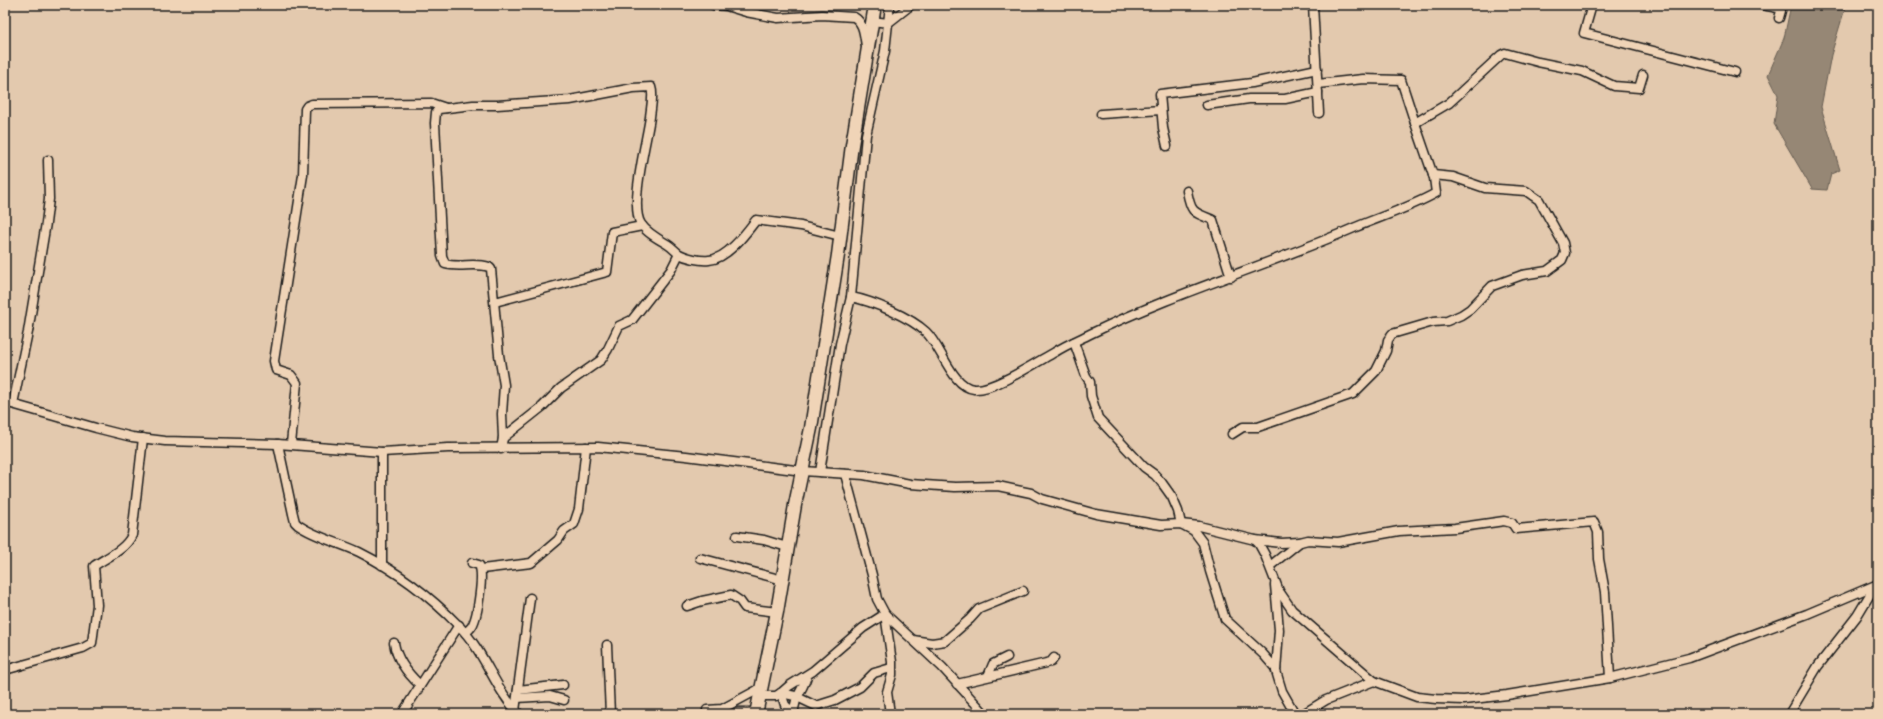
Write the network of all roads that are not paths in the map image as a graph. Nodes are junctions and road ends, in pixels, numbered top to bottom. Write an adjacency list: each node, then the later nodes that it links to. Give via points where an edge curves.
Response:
1 (714, 5): 11 (street, via 778,18 822,15 854,17 862,26)
2 (874, 5): 9 (highway)
3 (890, 5): 10 (street)
4 (911, 5): 10 (street)
5 (1313, 5): 12 (street)
6 (1592, 5): 13 (street, via 1584,33)
7 (1762, 5): 8 (street, via 1778,8 1781,11)
8 (1778, 18)
9 (872, 21): 10 (street); 11 (highway)
10 (888, 24): 30 (street, via 885,51 866,135)
11 (867, 53): 27 (highway)
12 (1317, 69): 15 (street); 18 (street, via 1252,83 1160,94)
13 (1735, 72)
14 (1643, 74): 21 (street, via 1639,88 1614,86 1582,71 1505,52 1449,103)
15 (1318, 88): 16 (street, via 1285,99 1249,99); 19 (street); 21 (street, via 1363,79 1401,80)
16 (1207, 105)
17 (446, 108): 26 (street, via 570,100 651,87 647,141 637,186 638,218); 31 (street, via 436,112 434,123 442,256 445,264 452,266 489,267); 38 (street, via 431,103 407,102 312,104 305,110 302,181 274,361 276,370 291,375 297,383)
18 (1161, 110): 20 (street); 22 (street)
19 (1319, 113)
20 (1101, 114)
21 (1415, 122): 24 (street)
22 (1167, 146)
23 (48, 160): 33 (street, via 49,207 33,306)
24 (1433, 175): 29 (street, via 1437,190 1431,196); 34 (street, via 1453,177 1485,188 1531,193 1539,200 1563,243 1565,253 1562,260 1547,271 1522,275 1492,286 1461,315 1447,321 1433,322 1392,334 1376,371 1353,394 1258,427 1243,427)
25 (1187, 191): 29 (street, via 1190,207 1197,214 1213,220)
26 (642, 226): 28 (street); 31 (street, via 612,232 607,272)
27 (840, 236): 28 (street, via 801,226 756,220 744,236 720,257 704,260); 42 (highway)
28 (679, 254): 36 (street, via 671,270 632,320 619,326 601,360 561,388)
29 (1231, 277): 32 (street, via 1132,314)
30 (851, 297): 32 (street, via 900,316 924,331 935,342 951,371 961,383 974,389 983,389 1007,378); 43 (street, via 840,344)
31 (495, 302): 36 (street, via 504,384)
32 (1074, 342): 45 (street, via 1090,382 1091,396 1098,418 1162,483 1172,497)
33 (9, 403): 35 (street, via 96,428)
34 (1232, 434)
35 (143, 438): 37 (street, via 165,441); 72 (street, via 132,535 118,551 94,566 97,605 92,643 83,648)
36 (503, 438): 40 (street)
37 (278, 444): 38 (street); 52 (street, via 295,522 304,529 343,544)
38 (291, 444): 41 (street)
39 (586, 447): 40 (street); 42 (street, via 679,455); 54 (street, via 579,508 574,524 531,563)
40 (501, 449): 41 (street, via 448,448)
41 (382, 452): 52 (street)
42 (803, 471): 43 (street); 49 (highway)
43 (820, 472): 44 (street)
44 (844, 474): 45 (street, via 876,476 910,484 998,486 1031,493 1042,499 1096,514 1161,525); 62 (street, via 877,599)
45 (1181, 524): 47 (street, via 1211,528); 71 (street, via 1194,531 1203,543 1225,619)
46 (737, 536): 49 (street)
47 (1255, 540): 48 (street); 53 (street)
48 (1300, 542): 53 (street); 75 (street, via 1338,542 1394,532 1455,528 1504,521 1512,523 1516,529 1594,522 1598,532 1598,559 1605,592)
49 (787, 547): 56 (highway)
50 (700, 558): 56 (street)
51 (472, 563): 54 (street)
52 (382, 565): 63 (street, via 413,585)
53 (1270, 566): 55 (street)
54 (482, 569): 64 (street, via 477,609 472,625)
55 (1274, 578): 71 (street, via 1279,630); 76 (street, via 1284,600 1292,610)
56 (783, 580): 61 (highway)
57 (1876, 585): 75 (street, via 1689,658); 96 (street, via 1853,622 1818,666)
58 (1023, 591): 65 (street, via 979,609 945,641 932,643)
59 (530, 598): 82 (street)
60 (687, 606): 61 (street, via 731,595 745,608)
61 (777, 612): 80 (highway)
62 (885, 614): 65 (street); 70 (street); 73 (street, via 863,628)
63 (458, 625): 64 (street); 78 (street)
64 (466, 632): 86 (street, via 476,645 501,692)
65 (912, 640): 77 (street)
66 (394, 643): 78 (street, via 395,652 402,666)
67 (608, 645): 89 (street)
68 (1007, 657): 74 (street, via 992,664)
69 (1054, 658): 74 (street, via 1051,662)
70 (892, 668): 83 (street, via 874,673 860,687 835,700 816,706); 92 (street, via 887,692)
71 (1276, 669): 94 (street, via 1282,691)
72 (5, 670)
73 (807, 676): 81 (street); 83 (street, via 802,690)
74 (988, 676): 77 (street)
75 (1610, 678): 76 (street, via 1507,695 1457,700 1417,697)
76 (1374, 681): 95 (street, via 1326,700)
77 (957, 684): 93 (street)
78 (420, 685): 88 (street)
79 (563, 685): 82 (street)
80 (760, 692): 81 (street, via 776,696); 85 (street, via 722,709); 87 (highway)
81 (781, 693): 83 (street); 91 (street, via 785,705)
82 (518, 694): 84 (street, via 550,696); 86 (street)
83 (796, 697): 91 (street)
84 (564, 700)
85 (707, 710)
86 (517, 712)
87 (756, 713): 90 (street)
88 (402, 714)
89 (610, 714)
90 (731, 714)
91 (794, 714)
92 (890, 714)
93 (985, 714)
94 (1295, 714)
95 (1303, 714)
96 (1789, 714)

